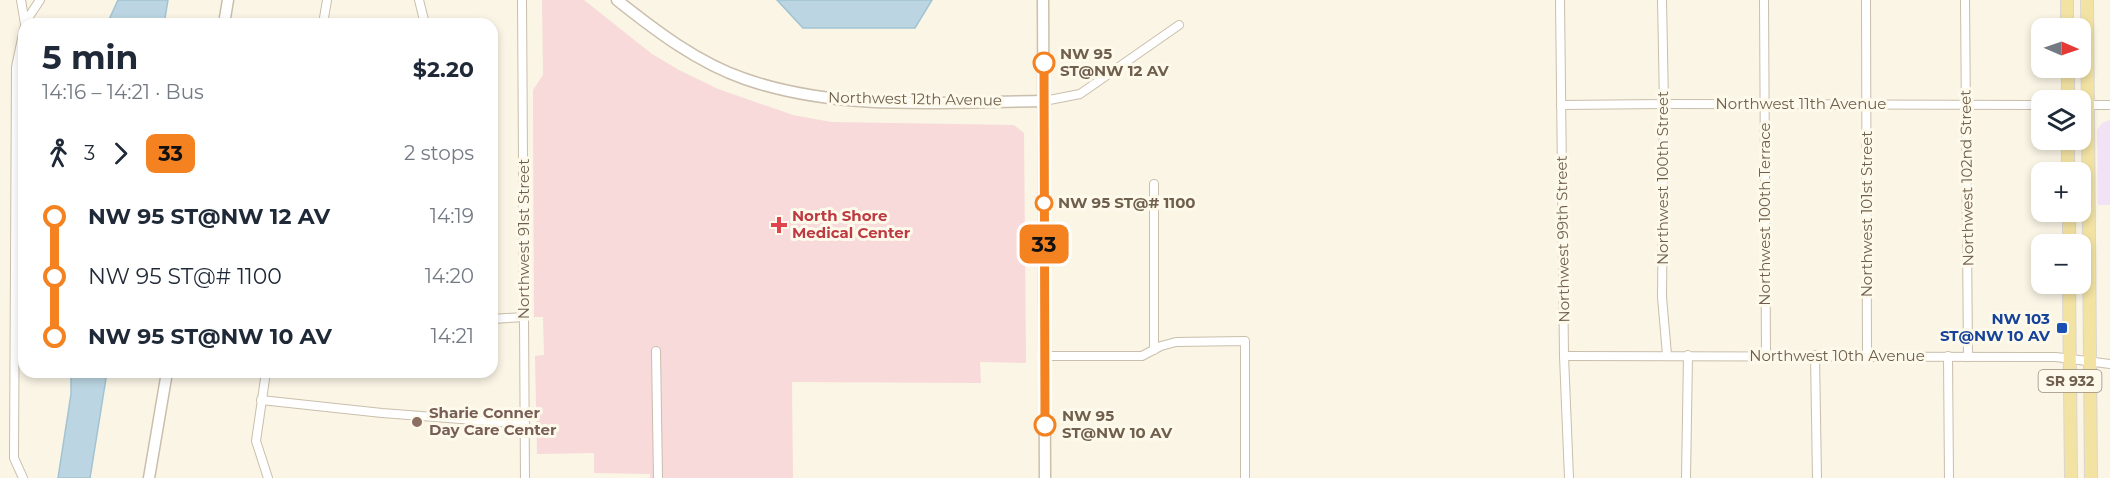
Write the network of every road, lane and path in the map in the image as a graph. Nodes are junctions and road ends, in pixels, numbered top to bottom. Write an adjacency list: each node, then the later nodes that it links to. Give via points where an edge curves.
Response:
1 (21, 0): 16 (street)
2 (40, 0): 17 (street)
3 (228, 0): 18 (street)
4 (327, 0): 19 (street)
5 (419, 0): 20 (street)
6 (522, 0): 37 (street, Northwest 91st Street)
7 (617, 0): 25 (street, Northwest 12th Avenue, via 702,60 744,79 796,93 845,101)
8 (1043, 0): 25 (street)
9 (1560, 0): 29 (street, Northwest 99th Street)
10 (1662, 0): 26 (street, Northwest 100th Street)
11 (1764, 0): 27 (street, Northwest 100th Terrace)
12 (1866, 0): 28 (street, Northwest 101st Street)
13 (1965, 0): 33 (street, Northwest 102nd Street)
14 (2067, 0): 21 (main road)
15 (2087, 0): 24 (main road, SR 932)
16 (24, 18)
17 (29, 18)
18 (225, 18)
19 (324, 18)
20 (424, 18)
21 (2067, 18)
22 (1179, 25): 25 (street, Northwest 12th Avenue, via 1080,94)
23 (18, 58): 57 (street, via 14,458)
24 (2084, 90)
25 (1044, 101): 41 (street)
26 (1664, 104): 27 (street, Northwest 11th Avenue); 29 (street, Northwest 11th Avenue); 43 (street, Northwest 100th Street, via 1662,297)
27 (1765, 104): 28 (street, Northwest 11th Avenue); 45 (street, Northwest 100th Terrace)
28 (1866, 104): 33 (street, Northwest 11th Avenue); 47 (street, Northwest 101st Street)
29 (1561, 105): 42 (street, Northwest 99th Street)
30 (2031, 105): 33 (street, Northwest 11th Avenue)
31 (2091, 105): 32 (street)
32 (2110, 105)
33 (1966, 106): 49 (street, Northwest 102nd Street)
34 (2085, 150): 51 (main road, SR 932)
35 (1154, 184): 39 (street)
36 (2069, 294): 50 (main road, SR 932)
37 (524, 317): 38 (street); 56 (street, Northwest 91st Street)
38 (498, 319)
39 (1154, 350): 41 (street, via 1142,356); 63 (street, via 1176,342 1245,341)
40 (656, 351): 61 (street)
41 (1044, 356): 62 (street)
42 (1564, 356): 43 (street, Northwest 10th Avenue); 64 (street, Northwest 99th Street)
43 (1667, 356): 44 (street, Northwest 10th Avenue)
44 (1688, 356): 45 (street, Northwest 10th Avenue); 65 (street)
45 (1766, 356): 46 (street, Northwest 10th Avenue)
46 (1815, 356): 47 (street, Northwest 10th Avenue); 66 (street)
47 (1867, 356): 48 (street, Northwest 10th Avenue)
48 (1948, 356): 49 (street, Northwest 10th Avenue); 67 (street)
49 (1968, 357): 50 (street, Northwest 10th Avenue)
50 (2070, 358): 51 (street, Northwest 10th Avenue); 68 (main road, SR 932)
51 (2091, 361): 52 (street, Northwest 10th Avenue); 69 (main road, SR 932)
52 (2110, 364)
53 (166, 378): 58 (street)
54 (265, 378): 55 (street)
55 (261, 400): 56 (street); 59 (street, via 256,441)
56 (525, 424): 60 (street, Northwest 91st Street)
57 (23, 478)
58 (149, 478)
59 (268, 478)
60 (525, 478)
61 (658, 478)
62 (1045, 478)
63 (1245, 478)
64 (1569, 478)
65 (1686, 478)
66 (1817, 478)
67 (1948, 478)
68 (2071, 478)
69 (2091, 478)

